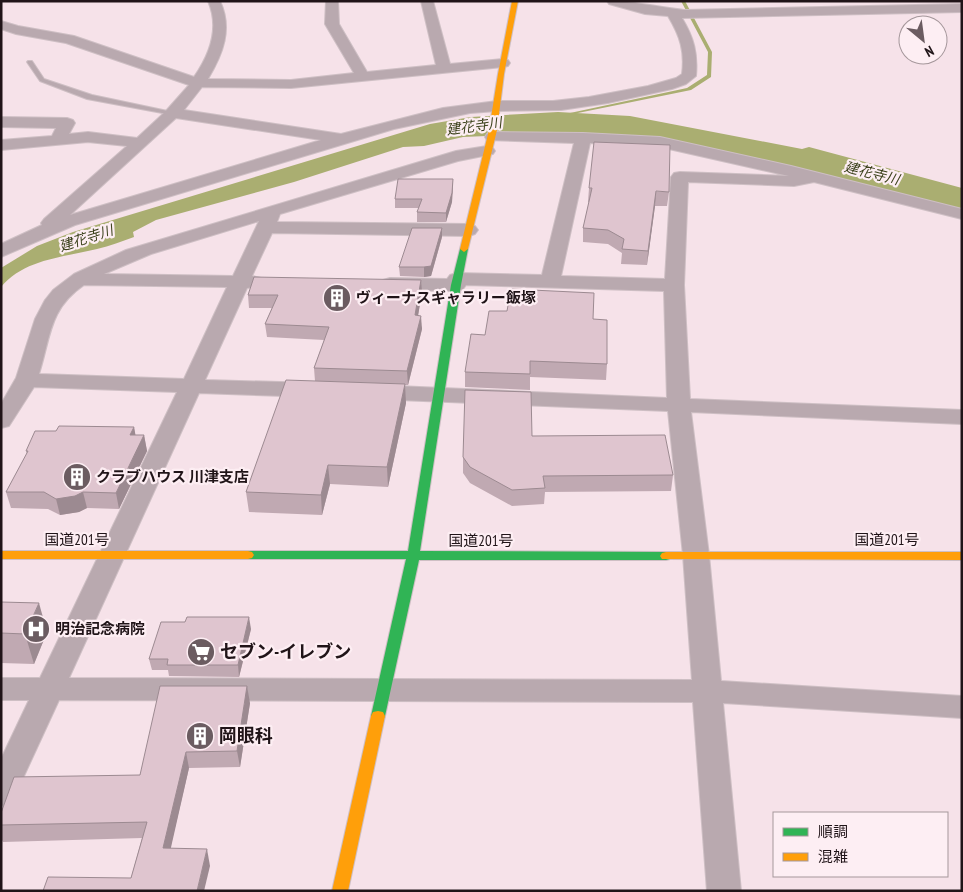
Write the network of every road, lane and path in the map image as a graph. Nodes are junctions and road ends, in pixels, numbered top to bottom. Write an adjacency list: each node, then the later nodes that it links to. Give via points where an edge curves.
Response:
1 (214, 1): 16 (street, via 219,9 221,28 210,65)
2 (332, 1): 15 (street, via 332,24)
3 (426, 1): 14 (street)
4 (515, 1): 13 (main road)
5 (613, 1): 9 (street, via 645,10)
6 (695, 1): 10 (street)
7 (811, 6): 8 (street); 10 (street)
8 (962, 8)
9 (673, 13): 10 (street); 17 (street, via 691,52 689,76 680,83 560,105)
10 (704, 13)
11 (1, 25): 16 (street, via 69,39)
12 (30, 62): 18 (lane, via 42,80 50,83 90,97)
13 (503, 63): 14 (street); 17 (main road)
14 (444, 68): 15 (street)
15 (363, 77): 16 (street, via 291,84)
16 (198, 83): 18 (street)
17 (497, 108): 20 (street, via 452,112); 24 (main road)
18 (173, 113): 20 (street); 23 (street)
19 (1, 122): 22 (street, via 67,123)
20 (343, 138): 32 (street)
21 (583, 138): 24 (street); 26 (street, via 660,142); 38 (street)
22 (57, 140): 23 (street, via 88,137); 25 (street)
23 (141, 143): 32 (street)
24 (490, 144): 30 (street); 31 (main road)
25 (1, 145)
26 (683, 147): 27 (street); 28 (street)
27 (680, 177): 28 (street, via 794,181); 40 (street)
28 (813, 177): 29 (street)
29 (962, 214)
30 (269, 219): 31 (street); 34 (street, via 114,260); 35 (street)
31 (469, 230): 37 (main road)
32 (39, 233): 33 (street)
33 (1, 251)
34 (81, 279): 35 (street); 41 (street, via 52,304)
35 (240, 282): 36 (street); 42 (street)
36 (269, 282)
37 (457, 282): 38 (street); 39 (street); 43 (main road)
38 (550, 282): 40 (street)
39 (368, 284)
40 (674, 285): 44 (street)
41 (26, 380): 42 (street); 46 (street)
42 (191, 386): 43 (street); 49 (street)
43 (439, 394): 44 (street); 51 (main road)
44 (679, 405): 45 (street); 48 (street)
45 (962, 417)
46 (1, 421)
47 (1, 555): 49 (main road, 国道201号)
48 (696, 555): 50 (main road, 国道201号); 51 (main road, 国道201号); 55 (street)
49 (111, 556): 51 (main road, 国道201号); 53 (street)
50 (962, 556)
51 (413, 557): 54 (main road)
52 (1, 689): 53 (street)
53 (50, 689): 54 (street); 57 (street)
54 (384, 689): 55 (street); 58 (main road)
55 (707, 691): 56 (street); 59 (street)
56 (962, 707)
57 (1, 793)
58 (340, 891)
59 (724, 891)

